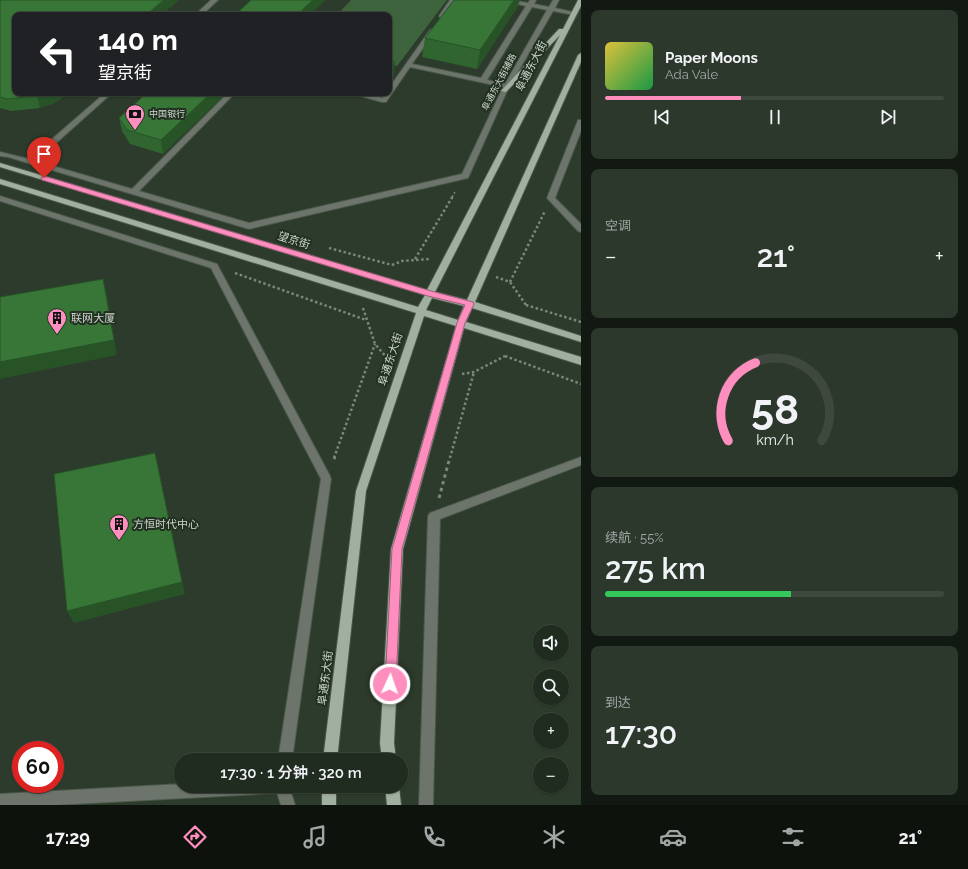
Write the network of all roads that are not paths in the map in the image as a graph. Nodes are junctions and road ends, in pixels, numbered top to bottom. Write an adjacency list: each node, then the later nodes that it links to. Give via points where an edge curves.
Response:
1 (215, 0): 8 (street)
2 (453, 0): 10 (street)
3 (502, 0): 6 (street)
4 (556, 0): 7 (street, 阜通东大街辅路)
5 (581, 0): 9 (main road, 阜通东大街)
6 (531, 2): 7 (street); 16 (street)
7 (551, 9): 9 (street); 18 (street, 阜通东大街辅路)
8 (201, 12)
9 (574, 13): 11 (main road, 阜通东大街)
10 (440, 20)
11 (569, 22): 18 (main road); 31 (main road, 阜通东大街)
12 (435, 26): 14 (street)
13 (581, 55): 32 (main road)
14 (406, 68): 15 (street); 16 (street); 17 (street)
15 (396, 69)
16 (483, 81): 18 (street)
17 (392, 89)
18 (506, 89): 28 (street, 阜通东大街辅路, via 465,176 249,226)
19 (106, 96): 25 (street)
20 (229, 96): 28 (street)
21 (365, 96): 22 (street, via 384,101)
22 (387, 96)
23 (581, 122): 30 (street, via 551,198)
24 (0, 153): 25 (street)
25 (30, 162): 28 (street)
26 (0, 165): 31 (main road, 望京街)
27 (0, 181): 33 (main road)
28 (133, 192)
29 (0, 198): 38 (street, via 214,266 326,480)
30 (581, 229)
31 (430, 294): 32 (main road, 望京街); 33 (main road, 阜通东大街)
32 (470, 304): 34 (main road); 35 (main road, 望京街)
33 (421, 311): 34 (main road); 39 (main road, 阜通东大街, via 361,491)
34 (461, 323): 36 (main road); 40 (main road, via 397,549)
35 (581, 338)
36 (581, 361)
37 (581, 461): 49 (street, via 434,516)
38 (287, 753)
39 (331, 753)
40 (388, 753)
41 (174, 792): 45 (street)
42 (284, 793): 46 (street)
43 (329, 793): 47 (main road)
44 (393, 793): 48 (main road)
45 (0, 801)
46 (288, 805)
47 (329, 805)
48 (394, 805)
49 (426, 805)

